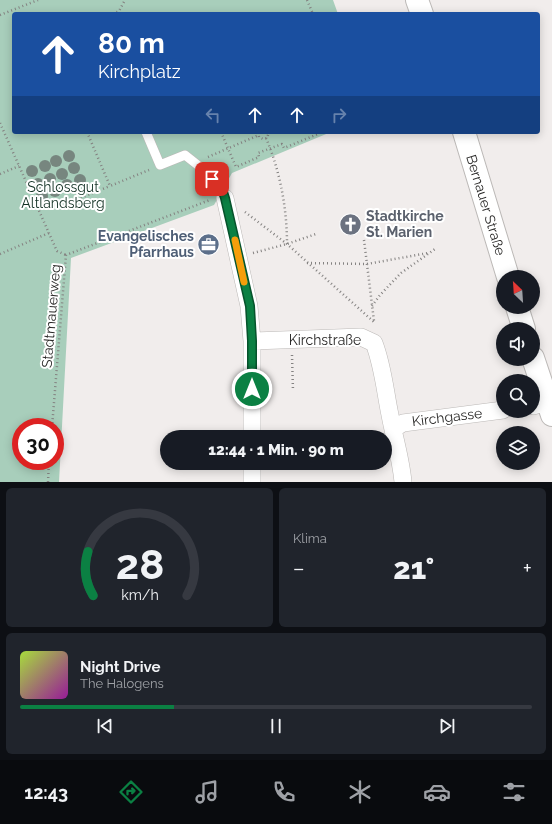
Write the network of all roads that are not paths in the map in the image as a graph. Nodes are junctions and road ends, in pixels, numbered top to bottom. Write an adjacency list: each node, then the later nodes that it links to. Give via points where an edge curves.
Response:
1 (417, 0): 2 (main road)
2 (421, 12)
3 (147, 134): 5 (lane, via 160,166 185,156 203,169 222,189)
4 (465, 134): 6 (main road, Bernauer Straße)
5 (224, 196): 7 (street, via 250,306)
6 (506, 270)
7 (252, 341): 11 (street, Kirchstraße, via 361,337 374,343 382,369); 12 (street)
8 (535, 366): 9 (main road)
9 (544, 408)
10 (496, 411): 11 (street, Kirchgasse, via 403,423)
11 (393, 429): 15 (street, Kirchstraße)
12 (252, 430)
13 (252, 470): 14 (street)
14 (252, 482)
15 (403, 482)

